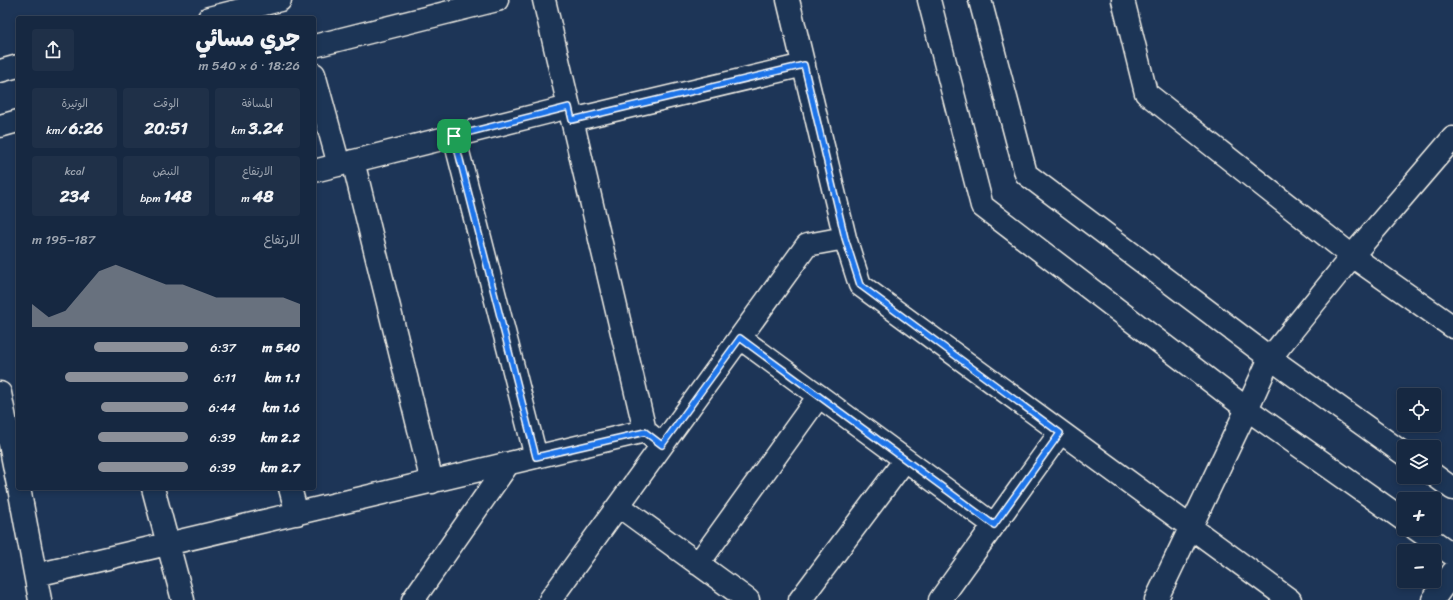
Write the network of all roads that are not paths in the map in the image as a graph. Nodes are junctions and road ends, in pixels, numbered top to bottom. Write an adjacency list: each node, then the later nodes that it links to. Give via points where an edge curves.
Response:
1 (497, 0): 9 (street)
2 (544, 0): 14 (street)
3 (788, 0): 10 (street)
4 (929, 0): 28 (street, via 982,206)
5 (980, 0): 25 (street, via 1026,174)
6 (1123, 0): 22 (street, via 1146,93)
7 (274, 1): 8 (street)
8 (216, 16)
9 (316, 45)
10 (804, 65): 14 (street); 21 (street)
11 (16, 67): 12 (street)
12 (0, 71)
13 (316, 80): 19 (street)
14 (570, 113): 17 (street); 29 (street)
15 (16, 122): 16 (street)
16 (0, 126)
17 (454, 136): 19 (street); 33 (street)
18 (1453, 138): 22 (street)
19 (346, 163): 20 (street); 38 (street)
20 (316, 170)
21 (845, 238): 24 (street, via 807,245); 30 (street, via 860,285)
22 (1352, 256): 23 (street); 25 (street)
23 (1453, 327)
24 (740, 338): 27 (street); 31 (street)
25 (1270, 358): 28 (street); 32 (street)
26 (0, 393): 36 (street)
27 (819, 396): 34 (street); 51 (street)
28 (1247, 409): 45 (street); 47 (street)
29 (645, 432): 31 (street); 33 (street)
30 (1060, 433): 46 (street); 47 (street)
31 (662, 445): 43 (street)
32 (1397, 449)
33 (536, 457): 35 (street)
34 (906, 460): 46 (street); 59 (street)
35 (508, 464): 38 (street); 57 (street)
36 (16, 477)
37 (1441, 481): 39 (street)
38 (432, 482): 44 (street)
39 (1453, 489)
40 (19, 490): 53 (street)
41 (154, 490): 49 (street)
42 (291, 490): 44 (street)
43 (619, 506): 51 (street); 54 (street)
44 (297, 514): 49 (street)
45 (1397, 515)
46 (994, 525): 60 (street)
47 (1190, 528): 61 (street); 62 (street)
48 (1426, 536): 50 (street)
49 (168, 544): 53 (street); 56 (street)
50 (1453, 555)
51 (698, 564): 58 (street)
52 (1453, 572): 63 (street)
53 (36, 575): 55 (street)
54 (558, 597)
55 (40, 600)
56 (183, 600)
57 (413, 600)
58 (748, 600)
59 (800, 600)
60 (940, 600)
61 (1156, 600)
62 (1290, 600)
63 (1433, 600)

